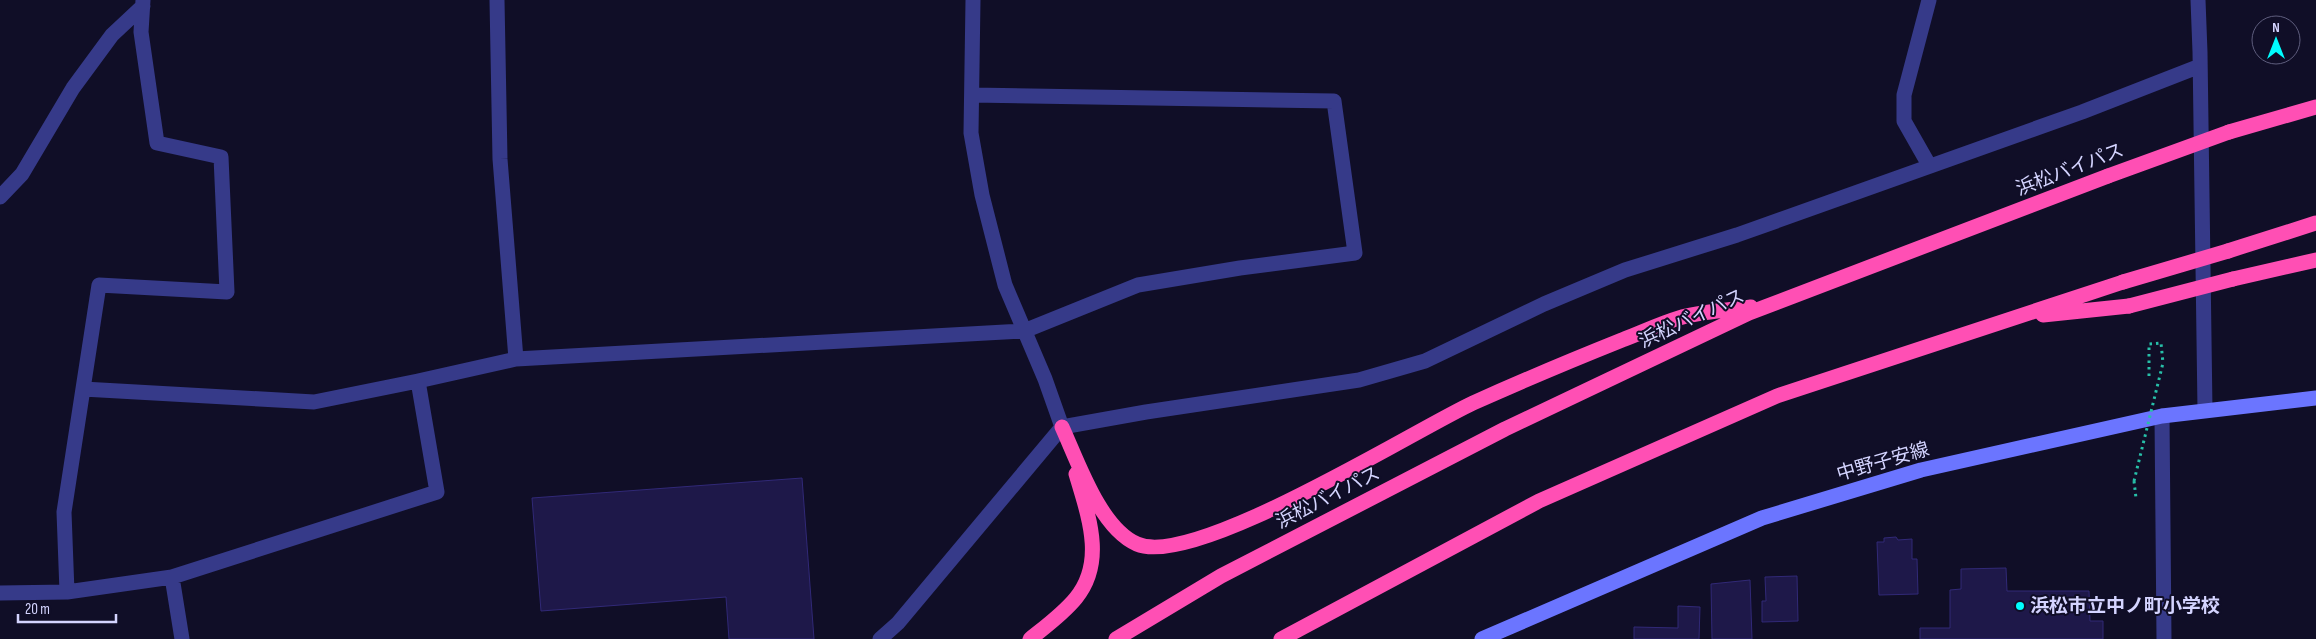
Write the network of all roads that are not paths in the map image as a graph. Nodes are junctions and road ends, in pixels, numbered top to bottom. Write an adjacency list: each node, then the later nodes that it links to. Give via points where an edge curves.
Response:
1 (497, 0): 16 (street, via 500,159)
2 (974, 0): 7 (street)
3 (1929, 0): 9 (street, via 1904,95 1904,121)
4 (2198, 0): 6 (street)
5 (143, 3): 10 (street, via 112,35 73,88 22,174); 18 (street, via 141,32 157,143 221,157 227,292 99,285)
6 (2200, 66): 9 (street, via 2082,112); 20 (street)
7 (972, 95): 15 (street, via 971,133 982,195 1005,285); 15 (street, via 1334,101 1355,253 1138,285)
8 (2316, 107): 13 (highway, 浜松バイパス, bridge, via 2229,132)
9 (1929, 165): 22 (street, via 1737,234 1625,270 1544,304 1425,361 1359,380)
10 (0, 197)
11 (2316, 223): 14 (highway, bridge)
12 (2316, 260): 14 (highway, bridge, via 2129,306)
13 (1773, 304): 22 (highway, via 1680,318 1576,358 1470,404 1302,495 1220,531 1159,547 1138,545 1116,528 1095,497); 29 (highway, 浜松バイパス, via 1505,429 1221,576)
14 (2015, 318): 30 (highway, via 1777,396 1539,501)
15 (1024, 331): 16 (street); 22 (street)
16 (516, 358): 17 (street)
17 (418, 381): 18 (street, via 314,402); 23 (street, via 437,492)
18 (83, 389): 24 (street, via 64,512)
19 (2316, 398): 20 (main road, 中野子安線)
20 (2205, 410): 21 (main road, 中野子安線)
21 (2162, 416): 31 (main road, 中野子安線, via 1921,470 1762,518); 32 (street)
22 (1062, 427): 27 (street, via 898,624); 28 (highway, via 1090,522 1092,563 1087,581 1075,599)
23 (172, 577): 24 (street); 26 (street)
24 (67, 592): 25 (street)
25 (0, 593)
26 (182, 639)
27 (880, 639)
28 (1030, 639)
29 (1116, 639)
30 (1282, 639)
31 (1482, 639)
32 (2164, 639)

